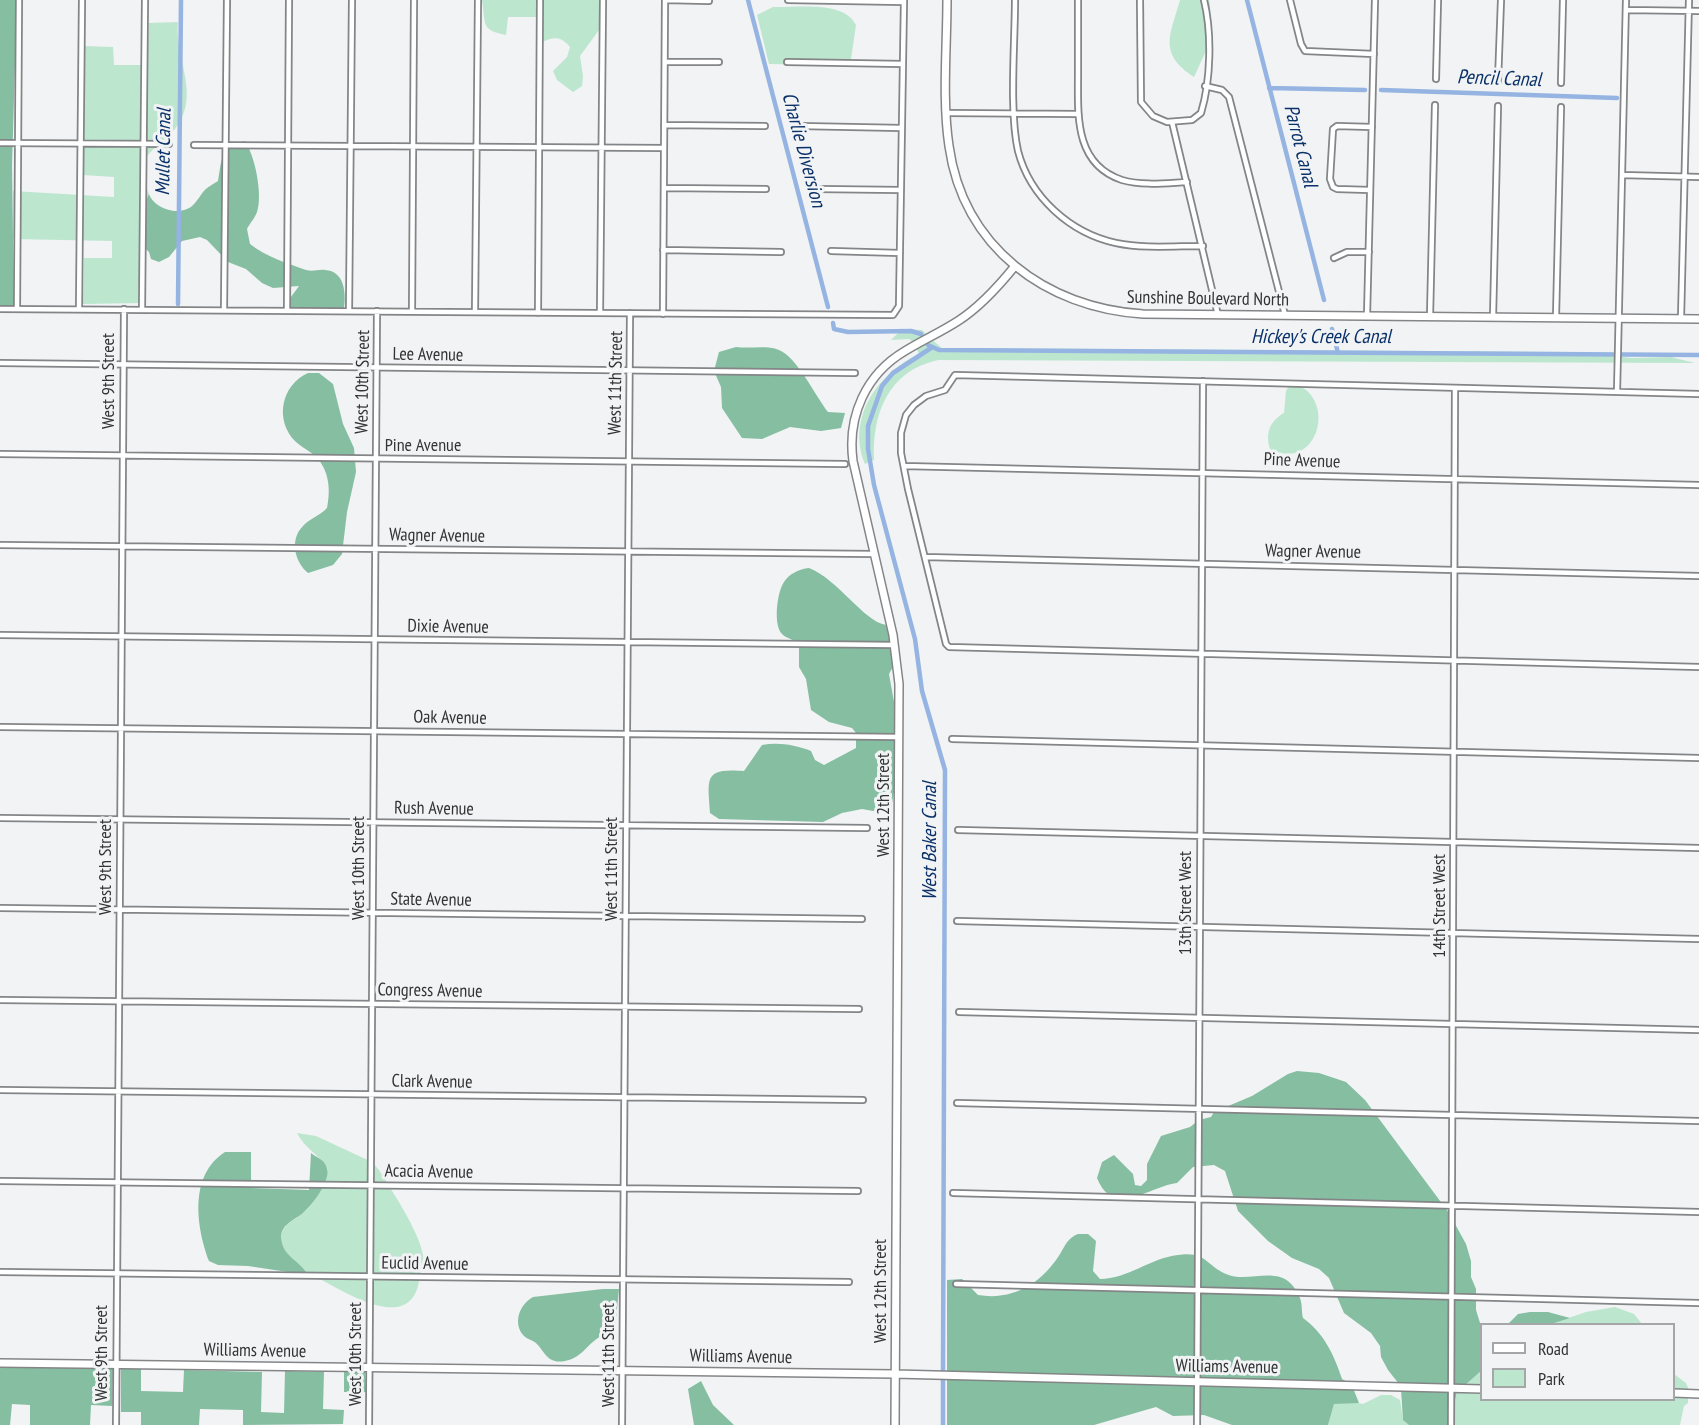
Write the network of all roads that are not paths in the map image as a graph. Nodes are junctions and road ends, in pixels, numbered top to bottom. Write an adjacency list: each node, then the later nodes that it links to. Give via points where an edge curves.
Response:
1 (19, 0): 52 (street)
2 (82, 0): 53 (street)
3 (144, 0): 54 (street)
4 (226, 0): 57 (street)
5 (289, 0): 58 (street)
6 (352, 0): 59 (street)
7 (414, 0): 60 (street)
8 (478, 0): 61 (street)
9 (540, 0): 62 (street)
10 (603, 0): 63 (street)
11 (665, 0): 25 (street); 33 (street)
12 (788, 0): 26 (street)
13 (947, 0): 42 (street, Sunshine Boulevard North)
14 (1015, 0): 43 (street)
15 (1078, 0): 44 (street)
16 (1140, 0): 45 (street, via 1141,102 1153,116)
17 (1204, 0): 38 (street, via 1209,34)
18 (1290, 0): 30 (street, via 1305,51)
19 (1375, 0): 30 (street)
20 (1438, 0): 35 (street)
21 (1501, 0): 36 (street)
22 (1563, 0): 37 (street)
23 (1626, 0): 27 (street)
24 (1689, 0): 28 (street)
25 (709, 1)
26 (904, 1): 34 (street)
27 (1626, 10): 28 (street); 65 (street)
28 (1688, 11): 29 (street); 66 (street)
29 (1699, 11)
30 (1374, 54): 49 (street)
31 (719, 62): 33 (street)
32 (787, 62): 34 (street)
33 (665, 63): 46 (street)
34 (903, 64): 50 (street)
35 (1436, 79)
36 (1498, 81)
37 (1561, 82)
38 (1205, 86): 45 (street, via 1203,108 1197,118); 98 (street, via 1222,90 1229,97)
39 (1435, 105): 100 (street)
40 (1498, 106): 101 (street)
41 (1561, 107): 102 (street)
42 (946, 113): 43 (street); 81 (street, Sunshine Boulevard North, via 950,156 962,194 981,229)
43 (1015, 114): 44 (street); 74 (street, via 1018,147 1026,172 1046,202 1069,223 1096,238 1118,243)
44 (1078, 114): 68 (street, via 1079,133 1087,152 1108,174 1136,183)
45 (1172, 122): 68 (street)
46 (664, 125): 47 (street); 64 (street)
47 (765, 126)
48 (800, 126): 50 (street)
49 (1372, 127): 73 (street); 73 (street, via 1333,129 1329,179 1337,189)
50 (902, 128): 72 (street)
51 (0, 143): 52 (street)
52 (18, 143): 53 (street); 83 (street)
53 (80, 144): 54 (street); 84 (street)
54 (144, 144): 55 (street); 86 (street)
55 (169, 144)
56 (194, 145): 57 (street)
57 (225, 145): 58 (street); 87 (street)
58 (288, 145): 59 (street); 88 (street)
59 (351, 146): 60 (street); 89 (street)
60 (413, 146): 61 (street); 91 (street)
61 (477, 147): 62 (street); 92 (street)
62 (539, 147): 63 (street); 93 (street)
63 (601, 148): 64 (street); 94 (street)
64 (664, 148): 69 (street)
65 (1622, 175): 66 (street); 103 (street)
66 (1684, 176): 67 (street); 104 (street)
67 (1699, 177)
68 (1187, 182): 74 (street)
69 (664, 188): 70 (street); 75 (street)
70 (766, 189)
71 (817, 189): 72 (street)
72 (901, 190): 78 (street)
73 (1370, 190): 79 (street)
74 (1203, 246): 97 (street)
75 (663, 250): 76 (street); 96 (street)
76 (781, 252)
77 (831, 252): 78 (street)
78 (900, 252): 96 (street, via 897,312 893,315)
79 (1369, 252): 80 (street, via 1347,252); 99 (street)
80 (1334, 258)
81 (1015, 266): 97 (street, Sunshine Boulevard North, via 1062,296 1102,309); 128 (street, West 12th Street, via 965,316 889,363 863,395 853,422 852,452)
82 (0, 309): 83 (street)
83 (17, 309): 84 (street)
84 (79, 309): 85 (street)
85 (124, 309): 86 (street); 107 (street, West 9th Street)
86 (142, 310): 87 (street)
87 (224, 310): 88 (street)
88 (286, 311): 89 (street)
89 (350, 311): 90 (street)
90 (377, 311): 91 (street); 108 (street, West 10th Street)
91 (412, 312): 92 (street)
92 (475, 312): 93 (street)
93 (538, 313): 94 (street)
94 (600, 313): 95 (street)
95 (630, 314): 96 (street); 109 (street, West 11th Street)
96 (663, 314)
97 (1218, 315): 98 (street, Sunshine Boulevard North)
98 (1285, 315): 99 (street, Sunshine Boulevard North)
99 (1367, 316): 100 (street, Sunshine Boulevard North)
100 (1430, 316): 101 (street, Sunshine Boulevard North)
101 (1493, 317): 102 (street, Sunshine Boulevard North)
102 (1556, 317): 103 (street, Sunshine Boulevard North)
103 (1618, 318): 104 (street, Sunshine Boulevard North); 113 (street)
104 (1681, 318): 105 (street, Sunshine Boulevard North)
105 (1699, 319)
106 (0, 363): 107 (street, Lee Avenue)
107 (123, 364): 108 (street, Lee Avenue); 116 (street, West 9th Street)
108 (376, 368): 109 (street, Lee Avenue); 117 (street, West 10th Street)
109 (629, 370): 110 (street, Lee Avenue); 118 (street, West 11th Street)
110 (855, 373)
111 (1203, 381): 112 (street); 120 (street, via 955,375 945,390 920,400 906,415 901,433); 121 (street, 13th Street West)
112 (1455, 388): 113 (street); 122 (street, 14th Street West)
113 (1617, 392): 114 (street)
114 (1699, 394)
115 (0, 454): 116 (street, Pine Avenue)
116 (122, 455): 117 (street, Pine Avenue); 125 (street, West 9th Street)
117 (375, 459): 118 (street, Pine Avenue); 126 (street, West 10th Street)
118 (628, 462): 119 (street, Pine Avenue); 127 (street, West 11th Street)
119 (845, 464)
120 (904, 466): 121 (street, Pine Avenue); 129 (street)
121 (1202, 472): 122 (street, Pine Avenue); 130 (street, 13th Street West)
122 (1455, 479): 123 (street, Pine Avenue); 131 (street, 14th Street West)
123 (1699, 485)
124 (0, 545): 125 (street, Wagner Avenue)
125 (121, 546): 126 (street, Wagner Avenue); 134 (street, West 9th Street)
126 (375, 549): 127 (street, Wagner Avenue); 135 (street, West 10th Street)
127 (628, 552): 128 (street, Wagner Avenue); 136 (street, West 11th Street)
128 (874, 554): 137 (street, West 12th Street)
129 (926, 557): 130 (street, Wagner Avenue); 138 (street, via 946,644 950,647)
130 (1201, 563): 131 (street, Wagner Avenue); 138 (street, 13th Street West)
131 (1455, 570): 132 (street, Wagner Avenue); 139 (street, 14th Street West)
132 (1699, 576)
133 (0, 635): 134 (street, Dixie Avenue)
134 (121, 637): 135 (street, Dixie Avenue); 142 (street, West 9th Street)
135 (374, 639): 136 (street, Dixie Avenue); 143 (street, West 10th Street)
136 (627, 642): 137 (street, Dixie Avenue); 144 (street, West 11th Street)
137 (895, 645): 145 (street, West 12th Street)
138 (1201, 654): 139 (street); 147 (street, 13th Street West)
139 (1454, 661): 140 (street); 148 (street, 14th Street West)
140 (1699, 667)
141 (0, 727): 142 (street, Oak Avenue)
142 (120, 728): 143 (street, Oak Avenue); 151 (street, West 9th Street)
143 (374, 731): 144 (street, Oak Avenue); 152 (street, West 10th Street)
144 (627, 734): 145 (street, Oak Avenue); 153 (street, West 11th Street)
145 (899, 737): 208 (street, West 12th Street)
146 (952, 739): 147 (street)
147 (1200, 745): 148 (street); 156 (street, 13th Street West)
148 (1454, 752): 149 (street); 157 (street, 14th Street West)
149 (1699, 758)
150 (0, 818): 151 (street, Rush Avenue)
151 (119, 819): 152 (street, Rush Avenue); 160 (street, West 9th Street)
152 (373, 822): 153 (street, Rush Avenue); 161 (street, West 10th Street)
153 (626, 825): 154 (street, Rush Avenue); 162 (street, West 11th Street)
154 (867, 828)
155 (958, 830): 156 (street)
156 (1200, 836): 157 (street); 165 (street, 13th Street West)
157 (1453, 842): 158 (street); 166 (street, 14th Street West)
158 (1699, 848)
159 (0, 909): 160 (street, State Avenue)
160 (119, 910): 161 (street, State Avenue); 169 (street, West 9th Street)
161 (372, 913): 162 (street, State Avenue); 170 (street, West 10th Street)
162 (626, 916): 163 (street, State Avenue); 171 (street, West 11th Street)
163 (862, 919)
164 (957, 921): 165 (street)
165 (1200, 927): 166 (street); 174 (street, 13th Street West)
166 (1453, 933): 167 (street); 175 (street, 14th Street West)
167 (1699, 939)
168 (0, 1000): 169 (street, Congress Avenue)
169 (118, 1001): 170 (street, Congress Avenue); 178 (street, West 9th Street)
170 (372, 1004): 171 (street, Congress Avenue); 179 (street, West 10th Street)
171 (625, 1007): 172 (street, Congress Avenue); 180 (street, West 11th Street)
172 (859, 1009)
173 (959, 1012): 174 (street)
174 (1199, 1017): 175 (street); 183 (street, 13th Street West)
175 (1452, 1024): 176 (street); 184 (street, 14th Street West)
176 (1699, 1030)
177 (0, 1090): 178 (street, Clark Avenue)
178 (118, 1091): 179 (street, Clark Avenue); 187 (street, West 9th Street)
179 (371, 1094): 180 (street, Clark Avenue); 188 (street, West 10th Street)
180 (624, 1097): 181 (street, Clark Avenue); 189 (street, West 11th Street)
181 (863, 1100)
182 (957, 1103): 183 (street)
183 (1199, 1108): 184 (street); 192 (street, 13th Street West)
184 (1452, 1115): 185 (street); 193 (street, 14th Street West)
185 (1699, 1121)
186 (0, 1180): 187 (street, Acacia Avenue)
187 (117, 1182): 188 (street, Acacia Avenue); 196 (street, West 9th Street)
188 (370, 1185): 189 (street, Acacia Avenue); 197 (street, West 10th Street)
189 (624, 1188): 190 (street, Acacia Avenue); 198 (street, West 11th Street)
190 (858, 1191)
191 (953, 1193): 192 (street)
192 (1198, 1200): 193 (street); 201 (street, 13th Street West)
193 (1452, 1206): 194 (street); 202 (street, 14th Street West)
194 (1699, 1212)
195 (0, 1272): 196 (street, Euclid Avenue)
196 (116, 1273): 197 (street, Euclid Avenue); 205 (street, West 9th Street)
197 (369, 1277): 198 (street, Euclid Avenue); 206 (street, West 10th Street)
198 (623, 1279): 199 (street, Euclid Avenue); 207 (street, West 11th Street)
199 (849, 1282)
200 (956, 1284): 201 (street)
201 (1198, 1290): 202 (street); 209 (street, 13th Street West)
202 (1451, 1297): 203 (street); 210 (street, 14th Street West)
203 (1699, 1303)
204 (0, 1363): 205 (street, Williams Avenue)
205 (116, 1365): 206 (street, Williams Avenue); 214 (street, West 9th Street)
206 (369, 1368): 207 (street, Williams Avenue); 215 (street, West 10th Street)
207 (622, 1370): 208 (street, Williams Avenue); 216 (street, West 11th Street)
208 (895, 1374): 209 (street, Williams Avenue); 217 (street, West 12th Street)
209 (1197, 1381): 210 (street, Williams Avenue); 218 (street, 13th Street West)
210 (1451, 1388): 211 (street, Williams Avenue); 219 (street, 14th Street West)
211 (1480, 1389)
212 (1675, 1393): 213 (street)
213 (1699, 1394)
214 (116, 1425)
215 (369, 1425)
216 (622, 1425)
217 (895, 1425)
218 (1197, 1425)
219 (1451, 1425)

